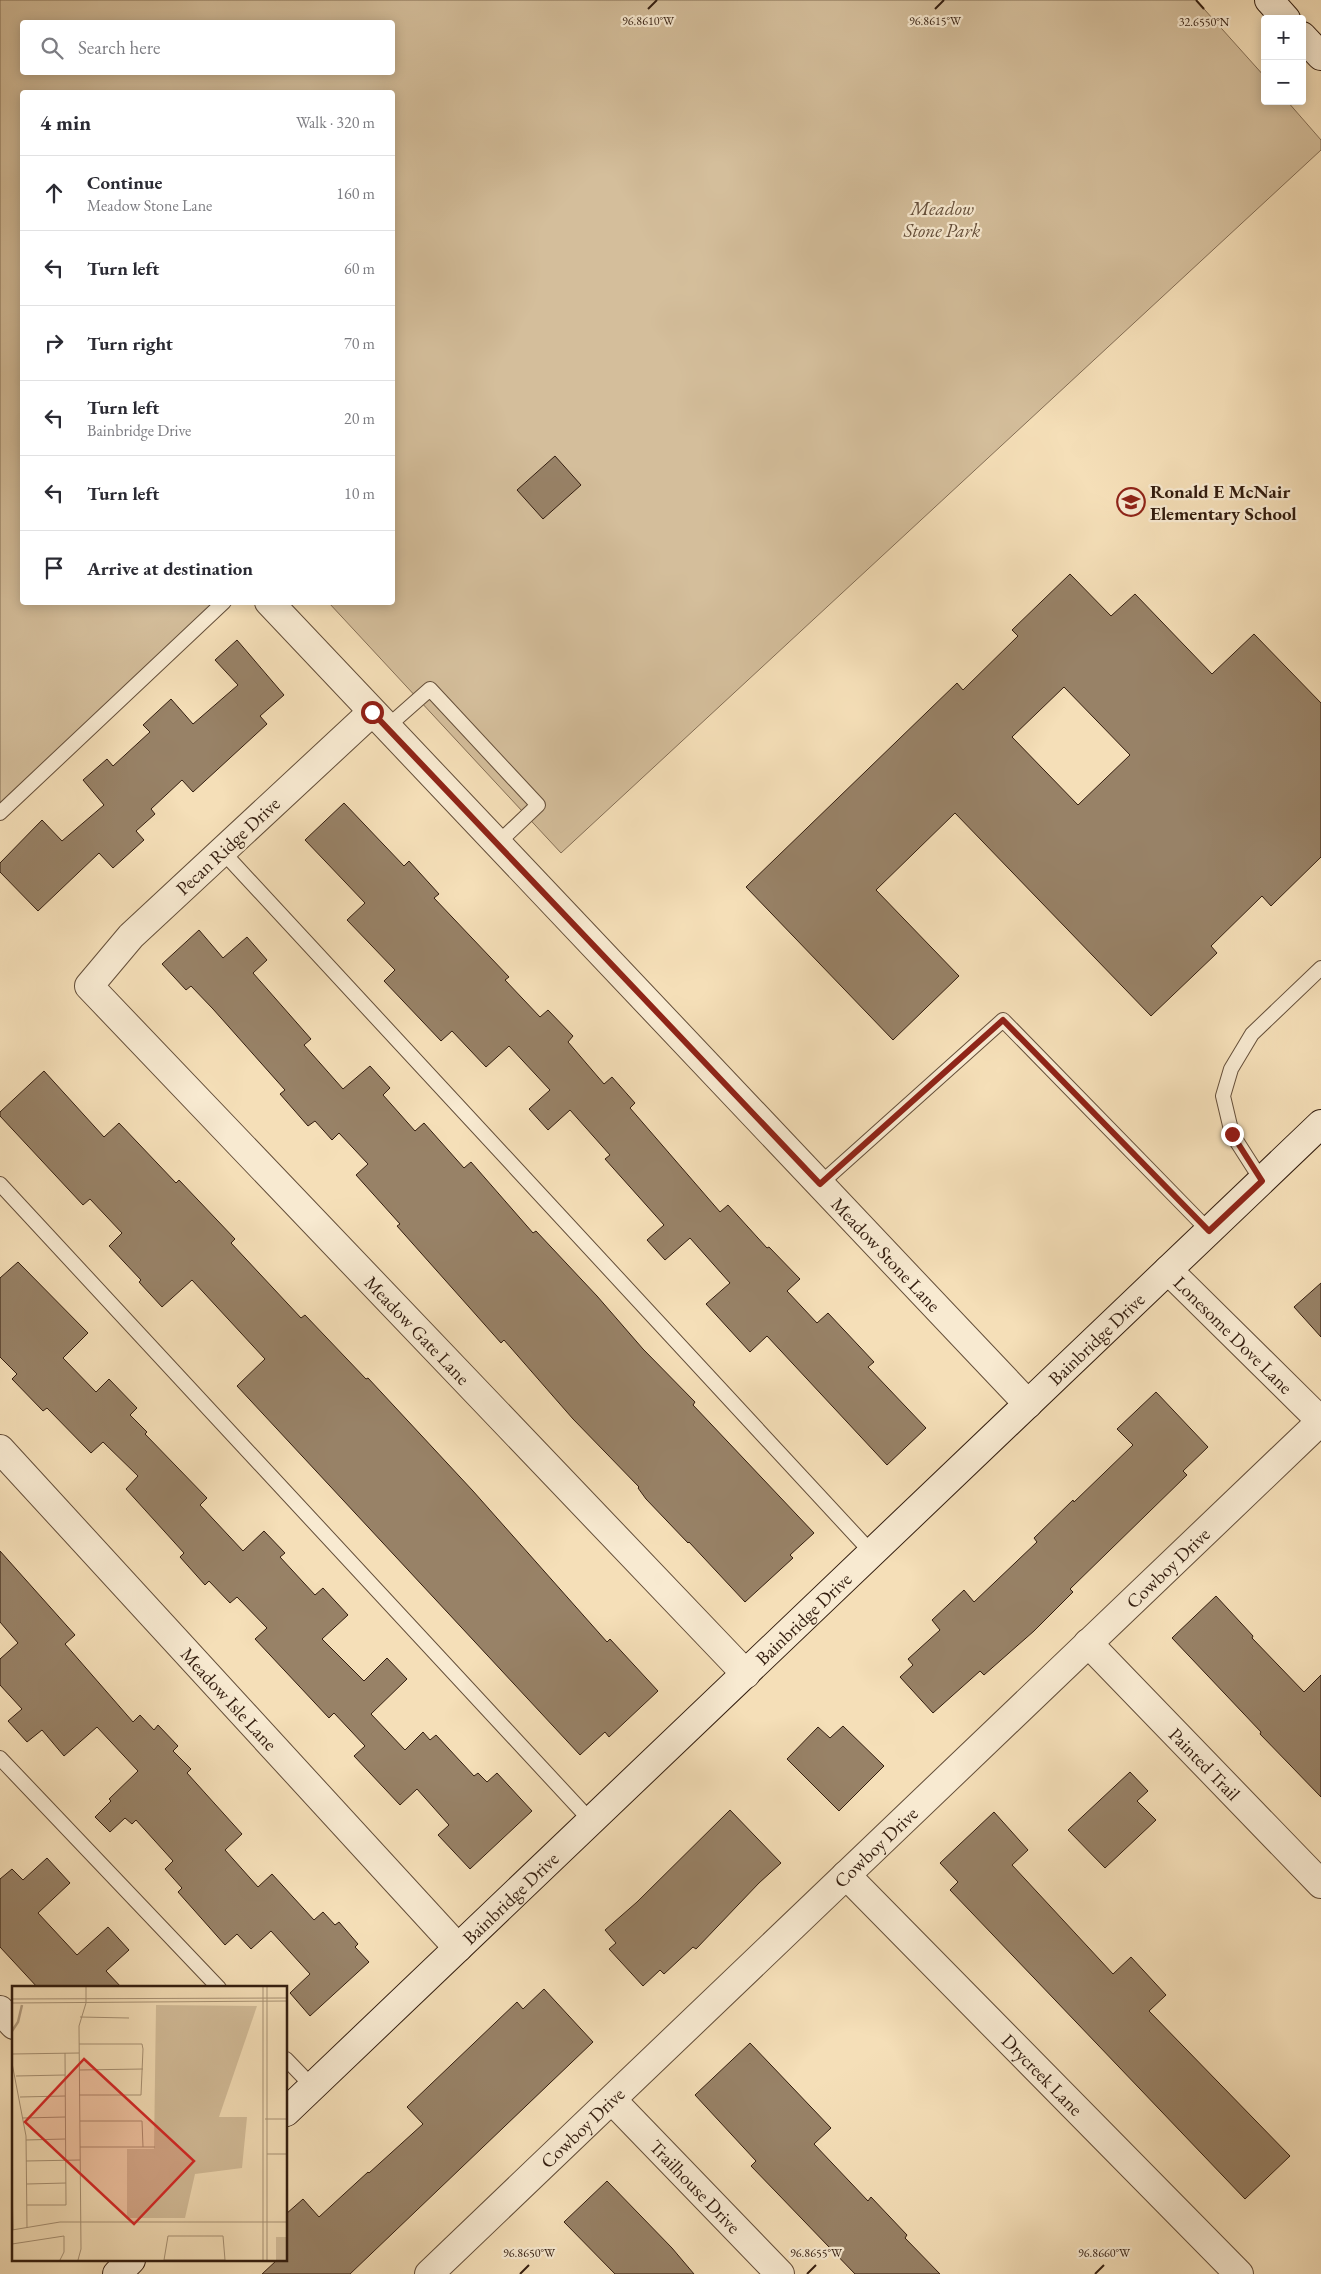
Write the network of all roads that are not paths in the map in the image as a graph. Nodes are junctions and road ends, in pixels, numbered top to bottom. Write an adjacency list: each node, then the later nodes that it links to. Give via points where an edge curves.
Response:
1 (1269, 0): 2 (street)
2 (1282, 15)
3 (1306, 40): 4 (street)
4 (1321, 56)
5 (221, 605): 8 (lane)
6 (272, 605): 7 (street, Meadow Stone Lane)
7 (379, 719): 9 (street, Meadow Stone Lane); 9 (lane, via 430,689 538,805); 10 (street, Pecan Ridge Drive)
8 (0, 813)
9 (497, 844): 16 (street, Meadow Stone Lane)
10 (222, 851): 12 (street, Pecan Ridge Drive, via 131,936); 22 (lane)
11 (1321, 968): 14 (lane, via 1252,1034 1230,1069 1223,1096 1232,1134)
12 (89, 986): 24 (street, Meadow Gate Lane)
13 (1321, 1124): 14 (street, Bainbridge Drive)
14 (1262, 1181): 17 (street, Bainbridge Drive)
15 (0, 1184): 26 (lane)
16 (820, 1184): 17 (lane, via 1003,1020); 19 (street, Meadow Stone Lane)
17 (1209, 1231): 18 (street, Bainbridge Drive)
18 (1168, 1270): 19 (street, Bainbridge Drive); 20 (street, Lonesome Dove Lane)
19 (1028, 1404): 22 (street, Bainbridge Drive)
20 (1321, 1421): 23 (street, Cowboy Drive)
21 (0, 1450): 29 (street, Meadow Isle Lane)
22 (872, 1552): 24 (street, Bainbridge Drive)
23 (1088, 1643): 27 (street, Cowboy Drive); 28 (street, Painted Trail)
24 (746, 1674): 26 (street, Bainbridge Drive)
25 (0, 1758): 30 (lane)
26 (591, 1821): 29 (street, Bainbridge Drive)
27 (846, 1875): 35 (street, Cowboy Drive); 41 (street, Drycreek Lane)
28 (1321, 1884)
29 (458, 1948): 34 (street, Bainbridge Drive)
30 (217, 1986)
31 (0, 2010): 32 (street)
32 (12, 2024)
33 (288, 2061): 34 (lane)
34 (313, 2087): 36 (street, Bainbridge Drive)
35 (612, 2100): 39 (street, Cowboy Drive); 40 (street, Trailhouse Drive)
36 (288, 2110)
37 (129, 2262): 38 (street)
38 (117, 2274)
39 (429, 2274)
40 (780, 2274)
41 (1239, 2274)

